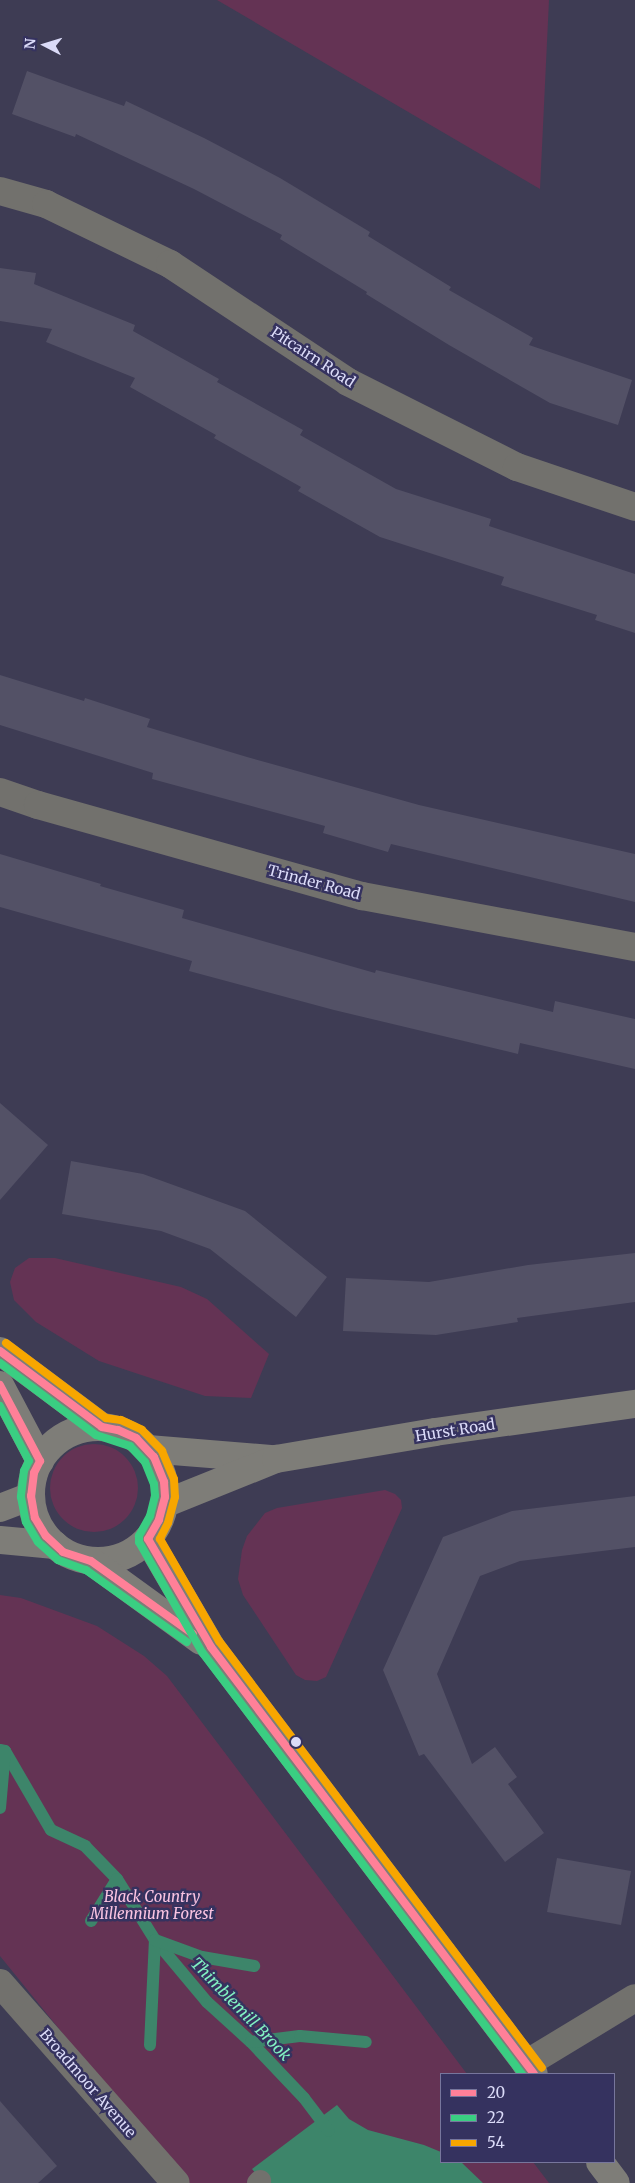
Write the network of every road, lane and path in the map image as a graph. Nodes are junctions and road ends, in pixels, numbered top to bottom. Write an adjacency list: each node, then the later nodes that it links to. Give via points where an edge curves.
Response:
1 (0, 191): 2 (street, Pitcairn Road, via 46,204 170,264 348,382 517,468)
2 (635, 507)
3 (0, 792): 4 (street, Trinder Road, via 362,896)
4 (635, 947)
5 (0, 1351): 8 (street)
6 (0, 1385): 11 (street)
7 (635, 1404): 10 (street, Hurst Road, via 435,1432)
8 (102, 1427): 9 (street, via 125,1432); 11 (street, via 84,1428 66,1435 53,1444)
9 (148, 1449): 10 (street, Hurst Road); 13 (street, via 162,1475)
10 (276, 1459): 13 (street, Hurst Road)
11 (40, 1461): 12 (street, via 34,1473)
12 (31, 1496): 14 (street); 17 (street, via 35,1518)
13 (164, 1504): 15 (street, via 160,1520)
14 (0, 1508)
15 (148, 1539): 18 (street, via 123,1556); 19 (street)
16 (0, 1540): 17 (street)
17 (54, 1545): 18 (street, via 72,1556)
18 (92, 1561): 19 (street)
19 (211, 1647): 22 (street)
20 (0, 1982): 24 (street, Broadmoor Avenue)
21 (635, 1998): 22 (street)
22 (530, 2069)
23 (601, 2163): 25 (street)
24 (176, 2183)
25 (616, 2183)

